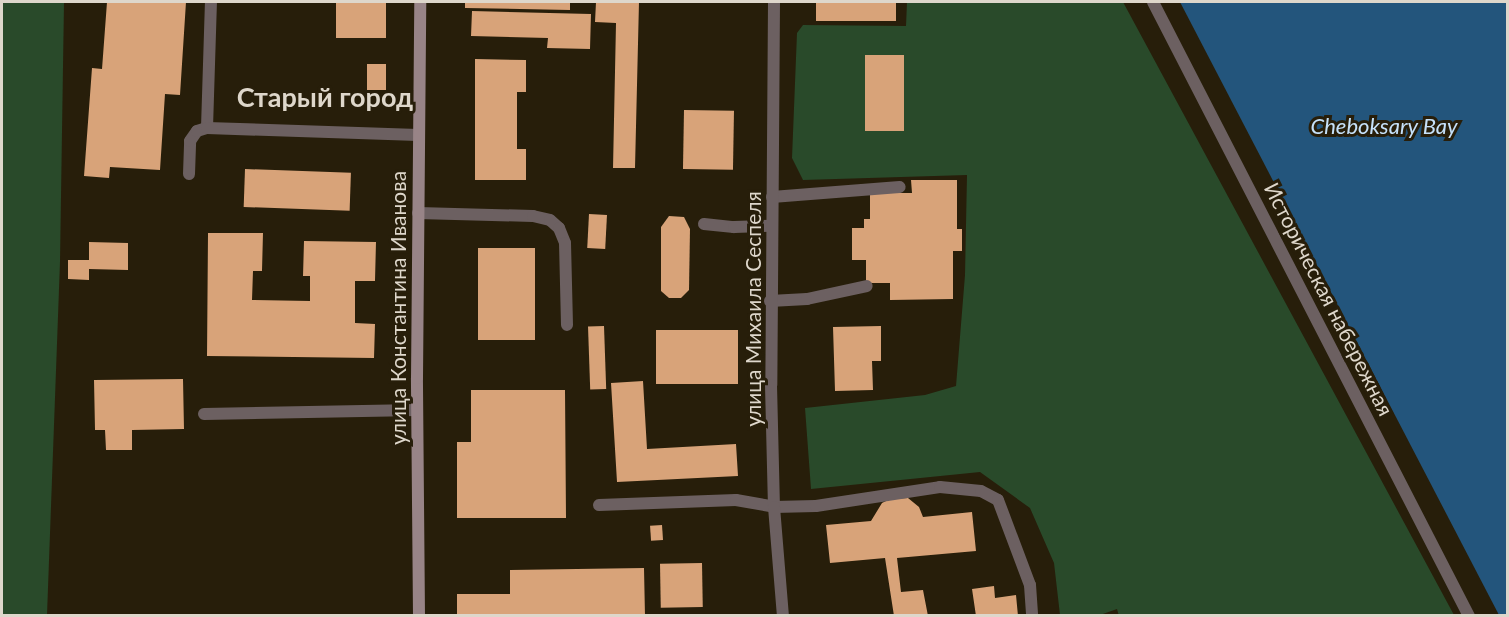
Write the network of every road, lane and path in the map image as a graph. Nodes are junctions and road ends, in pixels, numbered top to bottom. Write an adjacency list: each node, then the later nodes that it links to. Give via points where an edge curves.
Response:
1 (211, 2): 5 (street)
2 (420, 2): 6 (street, улица Константина Иванова)
3 (774, 2): 9 (street, улица Михаила Сеспеля)
4 (1153, 2): 23 (street, Историческая набережная)
5 (207, 128): 6 (street); 7 (street, via 197,131 190,141)
6 (418, 135): 10 (street, улица Константина Иванова)
7 (189, 174)
8 (900, 187): 9 (street)
9 (772, 197): 12 (street, улица Михаила Сеспеля)
10 (418, 213): 15 (street, via 533,216 550,220 559,228 565,243); 16 (street, улица Константина Иванова)
11 (704, 224): 12 (street)
12 (771, 226): 14 (street, улица Михаила Сеспеля)
13 (867, 286): 14 (street, via 807,299)
14 (771, 301): 19 (street, улица Михаила Сеспеля)
15 (567, 325)
16 (417, 410): 17 (street); 20 (street, улица Константина Иванова)
17 (204, 414)
18 (599, 505): 19 (street, via 736,500)
19 (774, 507): 21 (street, улица Михаила Сеспеля); 22 (street, via 816,506 940,487 981,491 998,500 1029,585)
20 (419, 615)
21 (783, 615)
22 (1032, 615)
23 (1469, 615)

